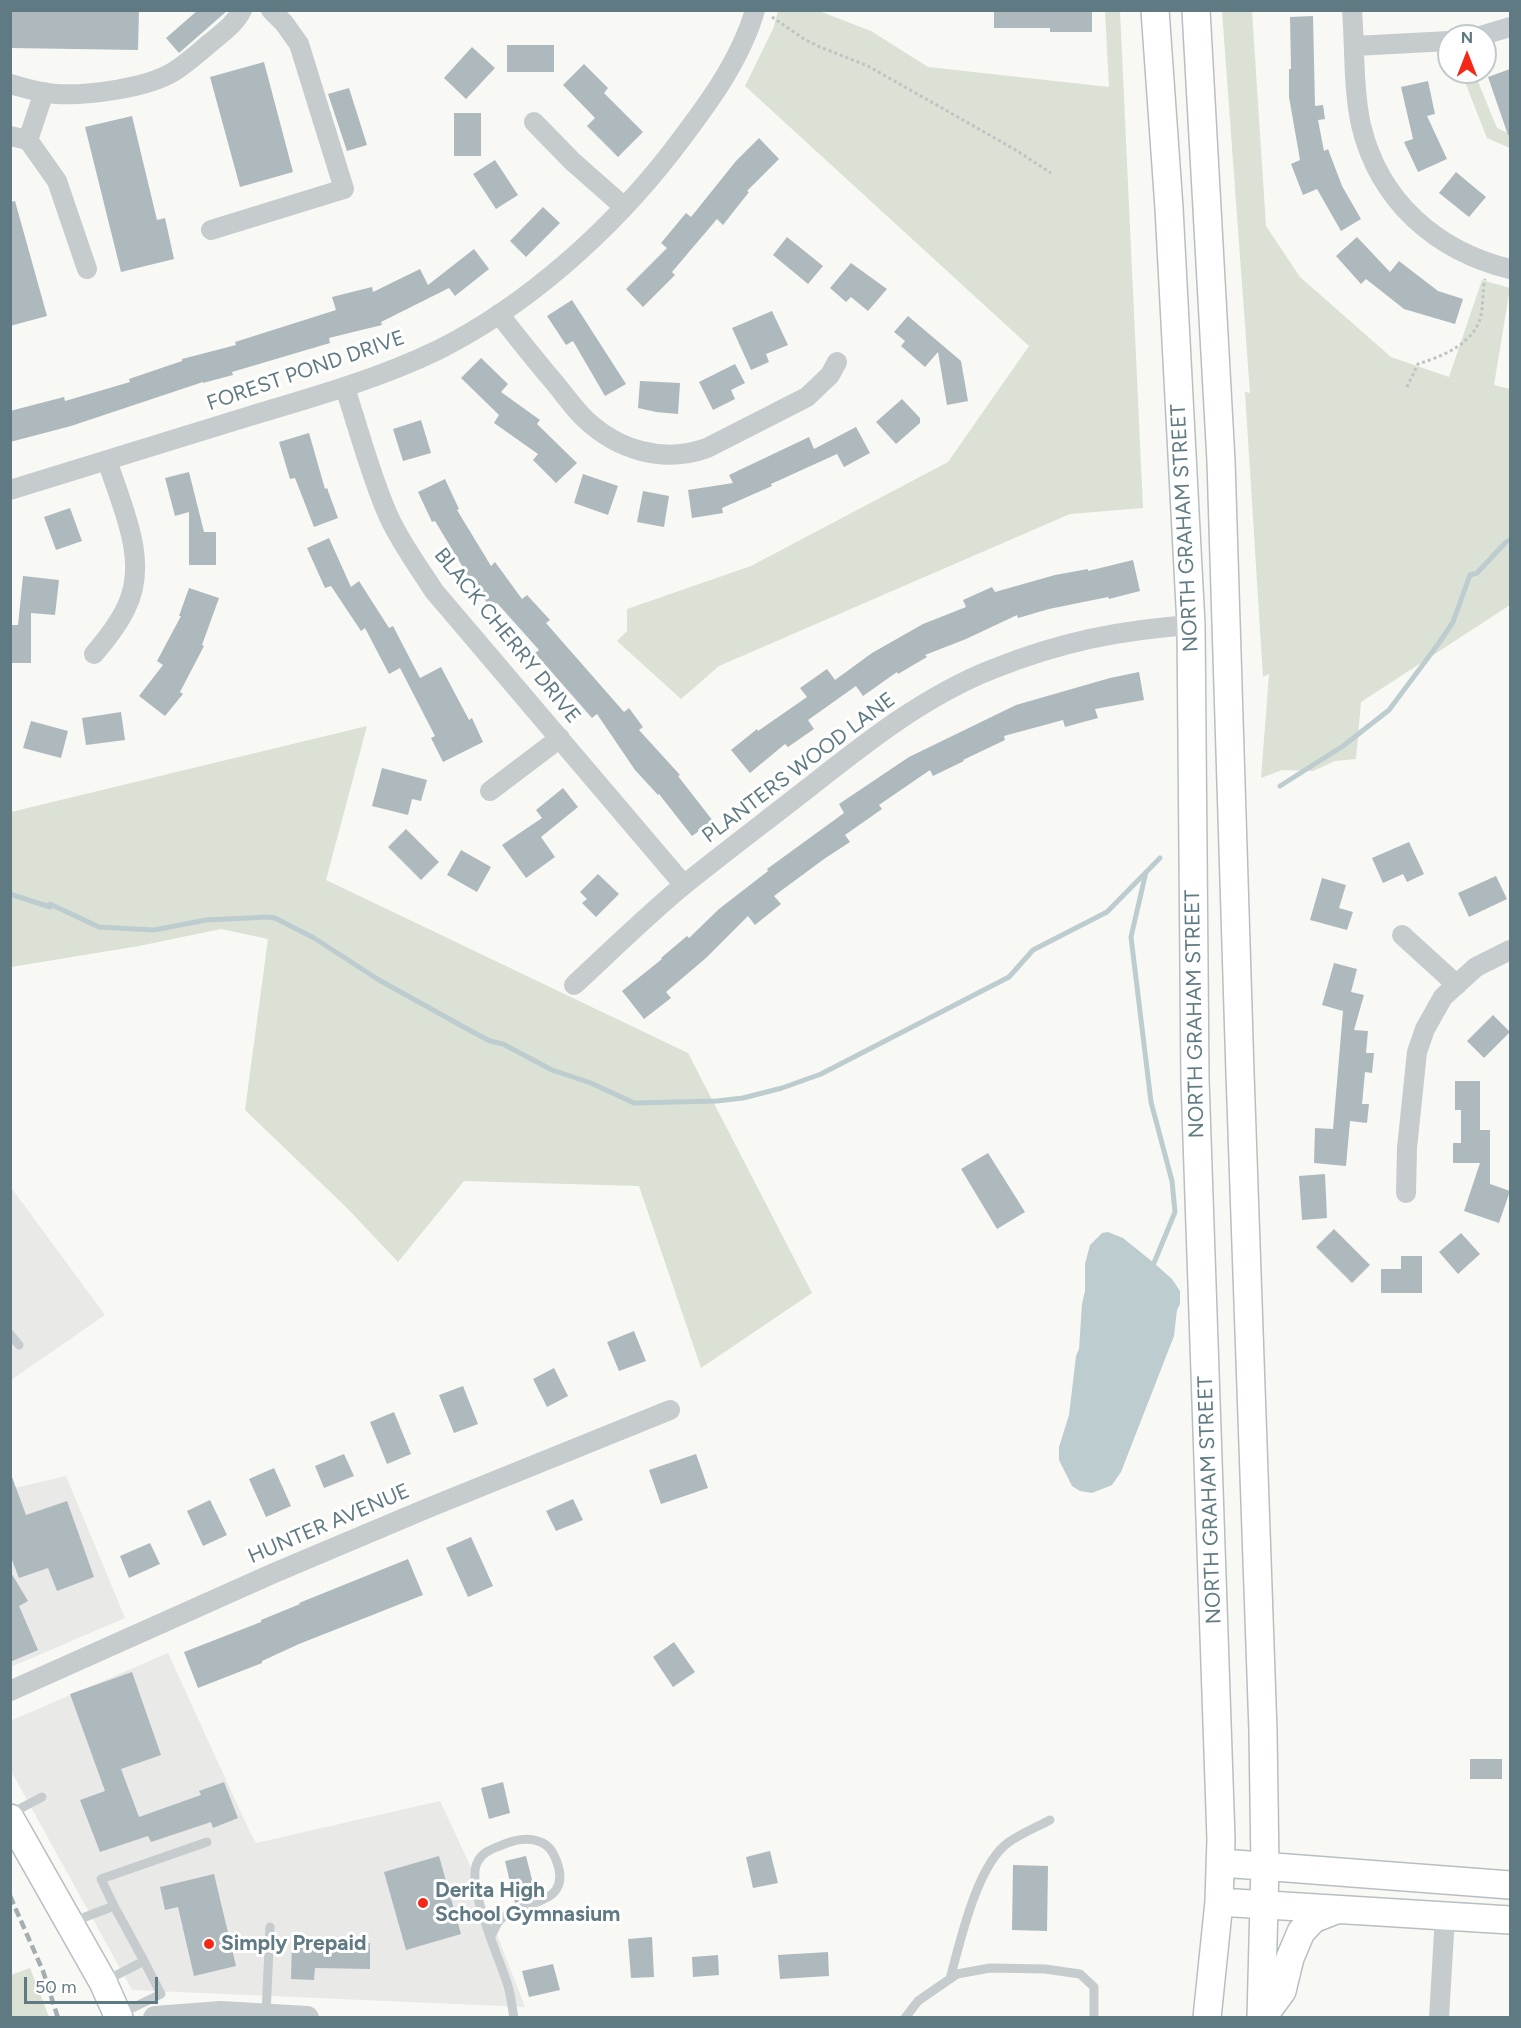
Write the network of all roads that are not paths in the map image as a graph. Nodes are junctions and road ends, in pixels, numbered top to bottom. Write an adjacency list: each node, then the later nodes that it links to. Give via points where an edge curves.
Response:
1 (242, 10): 10 (street, via 237,20 194,57 157,79 86,93)
2 (271, 10): 14 (street, via 299,44 344,189)
3 (1155, 10): 22 (main road, NORTH GRAHAM STREET)
4 (1196, 10): 41 (main road, NORTH GRAHAM STREET, via 1222,473)
5 (1352, 10): 8 (street)
6 (761, 12): 13 (street, FOREST POND DRIVE, via 704,109 662,164)
7 (1437, 42): 8 (street)
8 (1355, 46): 16 (street, via 1361,124 1370,153 1394,196 1433,235 1453,248)
9 (10, 84): 10 (street)
10 (44, 92): 12 (street)
11 (534, 122): 13 (street)
12 (19, 138): 15 (street, via 57,181)
13 (623, 206): 17 (street, FOREST POND DRIVE, via 558,270)
14 (211, 230)
15 (87, 269)
16 (1510, 269)
17 (500, 314): 18 (street, via 584,417 604,435 648,453 676,455 707,448 807,397 830,375); 19 (street, FOREST POND DRIVE, via 439,349)
18 (837, 362)
19 (345, 388): 20 (street, FOREST POND DRIVE); 24 (street, BLACK CHERRY DRIVE, via 388,515 410,554 434,591)
20 (107, 460): 21 (street, FOREST POND DRIVE); 23 (street, via 134,547 135,564 127,607)
21 (10, 490)
22 (1191, 625): 26 (street, PLANTERS WOOD LANE, via 1136,629 1085,639 991,669 950,689 867,742); 40 (main road, NORTH GRAHAM STREET, via 1195,1080)
23 (94, 654)
24 (560, 738): 25 (street); 26 (street, BLACK CHERRY DRIVE)
25 (490, 791)
26 (684, 885): 29 (street, PLANTERS WOOD LANE)
27 (1402, 935): 30 (street)
28 (1510, 950): 30 (street, via 1476,966)
29 (574, 985)
30 (1457, 985): 31 (street, via 1434,1010 1417,1052)
31 (1406, 1193)
32 (10, 1334): 33 (lane)
33 (19, 1345)
34 (670, 1410): 35 (street, HUNTER AVENUE, via 296,1564)
35 (10, 1691)
36 (42, 1797): 37 (lane)
37 (10, 1816): 49 (main road)
38 (1050, 1820): 53 (lane, via 1008,1842 990,1863 969,1911)
39 (207, 1842): 45 (lane, via 101,1879)
40 (1222, 1863): 41 (main road); 43 (main road, NORTH GRAHAM STREET)
41 (1266, 1866): 42 (main road); 44 (main road, NORTH GRAHAM STREET)
42 (1510, 1885)
43 (1219, 1902): 44 (main road); 63 (main road, NORTH GRAHAM STREET)
44 (1264, 1904): 46 (main road); 64 (main road, NORTH GRAHAM STREET)
45 (114, 1906): 49 (lane); 52 (lane)
46 (1336, 1910): 47 (main road); 64 (main road, via 1313,1919 1301,1932 1282,1991)
47 (1445, 1916): 48 (main road); 65 (street)
48 (1510, 1920)
49 (70, 1923): 54 (main road)
50 (270, 1927): 56 (lane)
51 (491, 1936): 51 (lane, via 479,1904 476,1863 485,1852 507,1842 530,1838 547,1846 557,1860 561,1880 556,1892 506,1915); 60 (lane, via 509,1988)
52 (144, 1961): 54 (lane); 57 (lane, via 161,1994)
53 (950, 1980): 61 (lane, via 918,2001); 62 (lane, via 957,1974 990,1968 1080,1974 1094,1987)
54 (103, 1982): 57 (main road)
55 (222, 2015): 56 (street); 58 (street)
56 (266, 2015): 59 (street)
57 (118, 2016)
58 (155, 2018)
59 (307, 2018)
60 (514, 2018)
61 (905, 2018)
62 (1094, 2018)
63 (1207, 2018)
64 (1262, 2018)
65 (1439, 2018)

